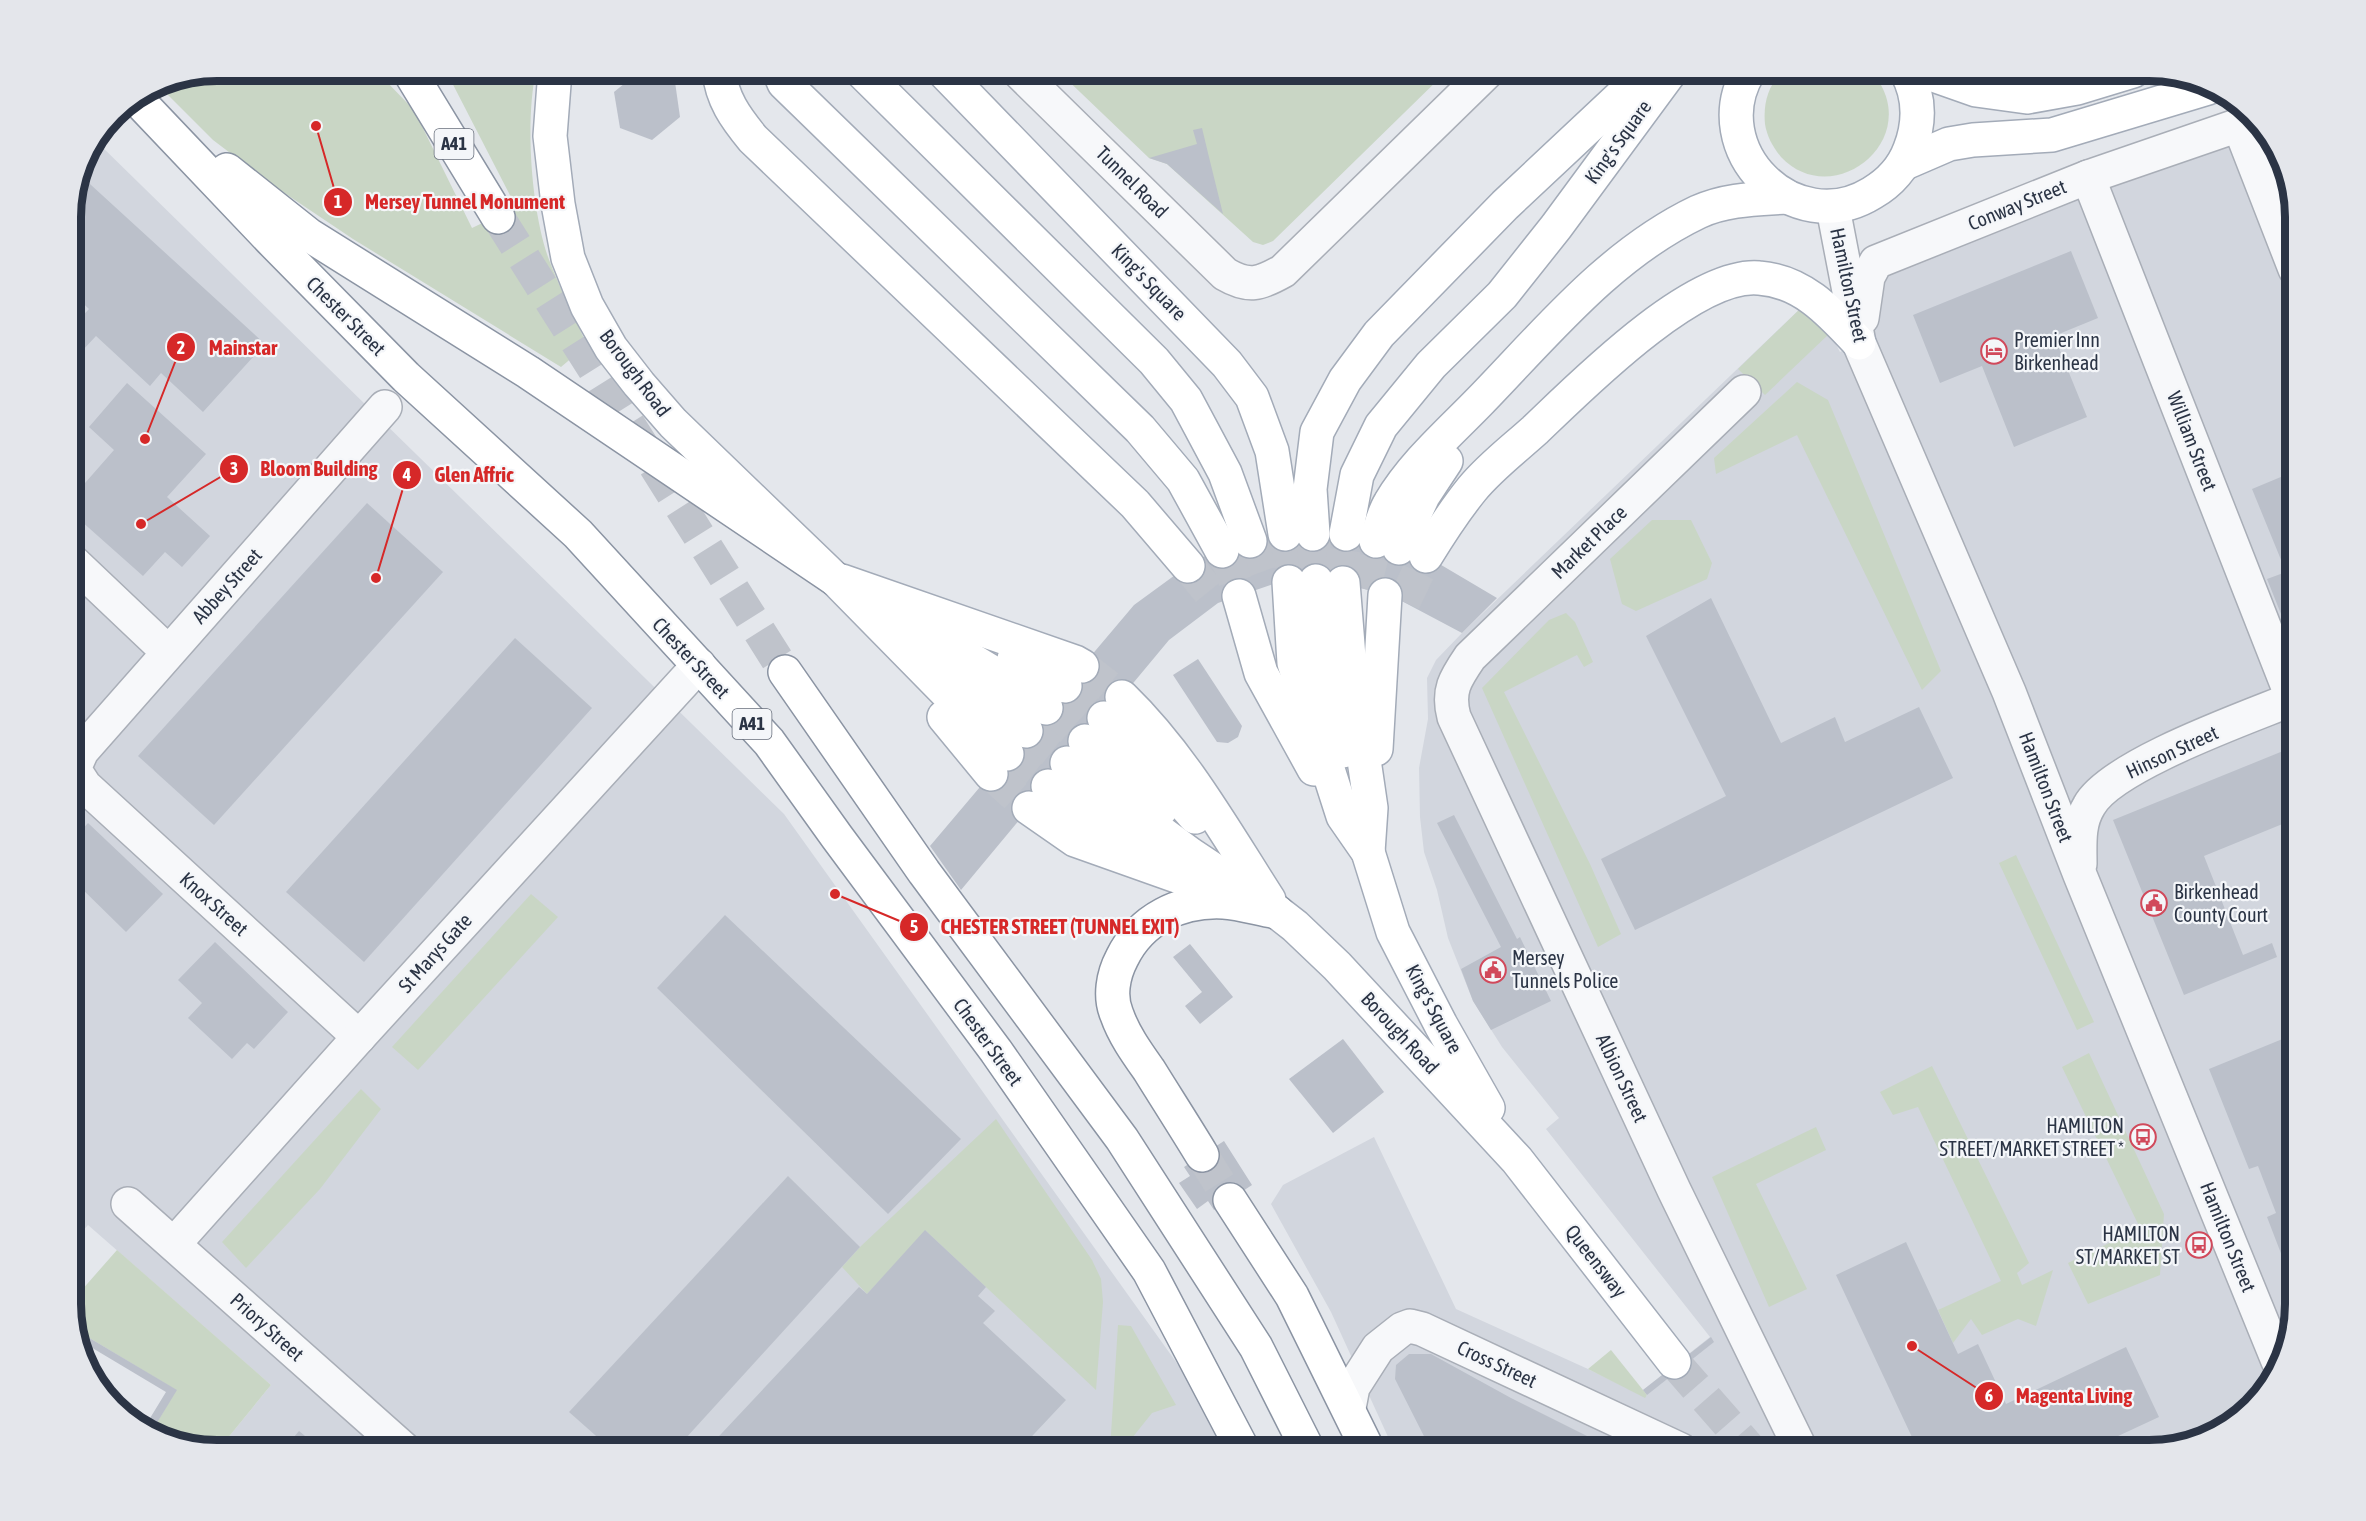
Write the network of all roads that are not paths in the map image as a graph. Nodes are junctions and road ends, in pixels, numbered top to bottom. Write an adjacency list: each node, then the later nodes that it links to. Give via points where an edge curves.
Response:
1 (416, 81): 22 (main road, A41)
2 (554, 81): 30 (main road, Borough Road, via 550,136 558,204 568,258 587,306 611,348 673,423)
3 (720, 81): 28 (main road, via 732,114 753,139 1135,504)
4 (783, 81): 5 (main road, via 1140,429 1236,546 1226,473 1186,400 1154,361)
5 (872, 81)
6 (954, 81): 9 (main road, King's Square, via 1219,355 1252,397 1299,534 1310,489 1317,432 1345,380 1379,334)
7 (1029, 81): 8 (street, Tunnel Road, via 1225,274 1252,284 1283,271)
8 (1477, 81)
9 (1636, 81)
10 (1663, 81): 27 (main road, King's Square, via 1502,295 1431,365 1381,426 1358,475)
11 (1743, 81): 20 (main road, via 1736,113 1738,137 1749,163 1764,182)
12 (1912, 81): 18 (main road, via 1918,108 1916,134)
13 (1952, 81): 14 (main road, via 1976,90 2027,97)
14 (2099, 81)
15 (2199, 91): 18 (main road, via 2052,135 1949,144)
16 (142, 103): 30 (main road, via 309,235 528,372)
17 (141, 104): 33 (main road, Chester Street / A41, via 406,377 578,534)
18 (1905, 162): 21 (main road, via 1877,191)
19 (2088, 177): 23 (street, Conway Street, via 2239,125); 24 (street, Conway Street, via 1876,262 1868,277); 35 (street, William Street)
20 (1787, 197): 21 (main road); 27 (main road, via 1735,201 1701,211 1670,227 1602,276 1520,360)
21 (1833, 208): 24 (street, Hamilton Street)
22 (498, 217)
23 (2285, 243)
24 (1859, 343): 27 (main road, via 1827,309 1782,282 1758,277 1732,280 1706,291 1621,348 1473,488 1443,528); 44 (street, Hamilton Street, via 2009,692)
25 (1744, 392): 36 (street, Market Place, via 1470,657 1452,687)
26 (385, 406): 32 (street, Abbey Street)
27 (1387, 545)
28 (1188, 566)
29 (81, 569): 32 (street)
30 (835, 579): 38 (main road); 38 (main road); 38 (main road, via 1075,662)
31 (1314, 591): 42 (main road, King's Square, via 1349,657); 42 (main road, King's Square, via 1294,663); 42 (main road, via 1383,662); 42 (main road, via 1261,673 1300,745); 43 (main road, via 1321,659)
32 (168, 652): 40 (street, Abbey Street)
33 (699, 665): 46 (street, St Marys Gate); 56 (main road, Chester Street / A41, via 769,742 996,1051 1136,1252)
34 (785, 672): 57 (main road, via 924,872 1122,1138 1256,1347)
35 (2285, 676)
36 (1450, 703): 60 (street, Albion Street, via 1674,1190)
37 (2285, 705): 44 (street, Hinson Street, via 2133,768 2105,787 2089,804 2080,825)
38 (1036, 720)
39 (1076, 752): 45 (main road, via 1190,854); 45 (main road, via 1132,745); 45 (main road, via 1075,840)
40 (81, 753)
41 (81, 780): 46 (street, Knox Street)
42 (1357, 812): 43 (main road, King's Square)
43 (1368, 852): 48 (main road, King's Square, via 1393,932)
44 (2080, 875): 52 (street, Hamilton Street)
45 (1277, 912): 47 (main road, via 1224,902 1191,904 1162,915 1143,928 1118,967 1112,989 1116,1013); 48 (main road, Borough Road, via 1344,974)
46 (359, 1037): 51 (street, St Marys Gate)
47 (1203, 1155)
48 (1517, 1160): 53 (main road, Queensway)
49 (1230, 1200): 54 (main road, via 1292,1296)
50 (128, 1204): 51 (street, Priory Street)
51 (174, 1244): 55 (street, Priory Street)
52 (2275, 1354)
53 (1674, 1362)
54 (1349, 1408): 58 (main road); 59 (street, Cross Street, via 1353,1387 1378,1348 1410,1326)
55 (394, 1440)
56 (1238, 1440)
57 (1303, 1440)
58 (1363, 1440)
59 (1660, 1440)
60 (1796, 1440)

